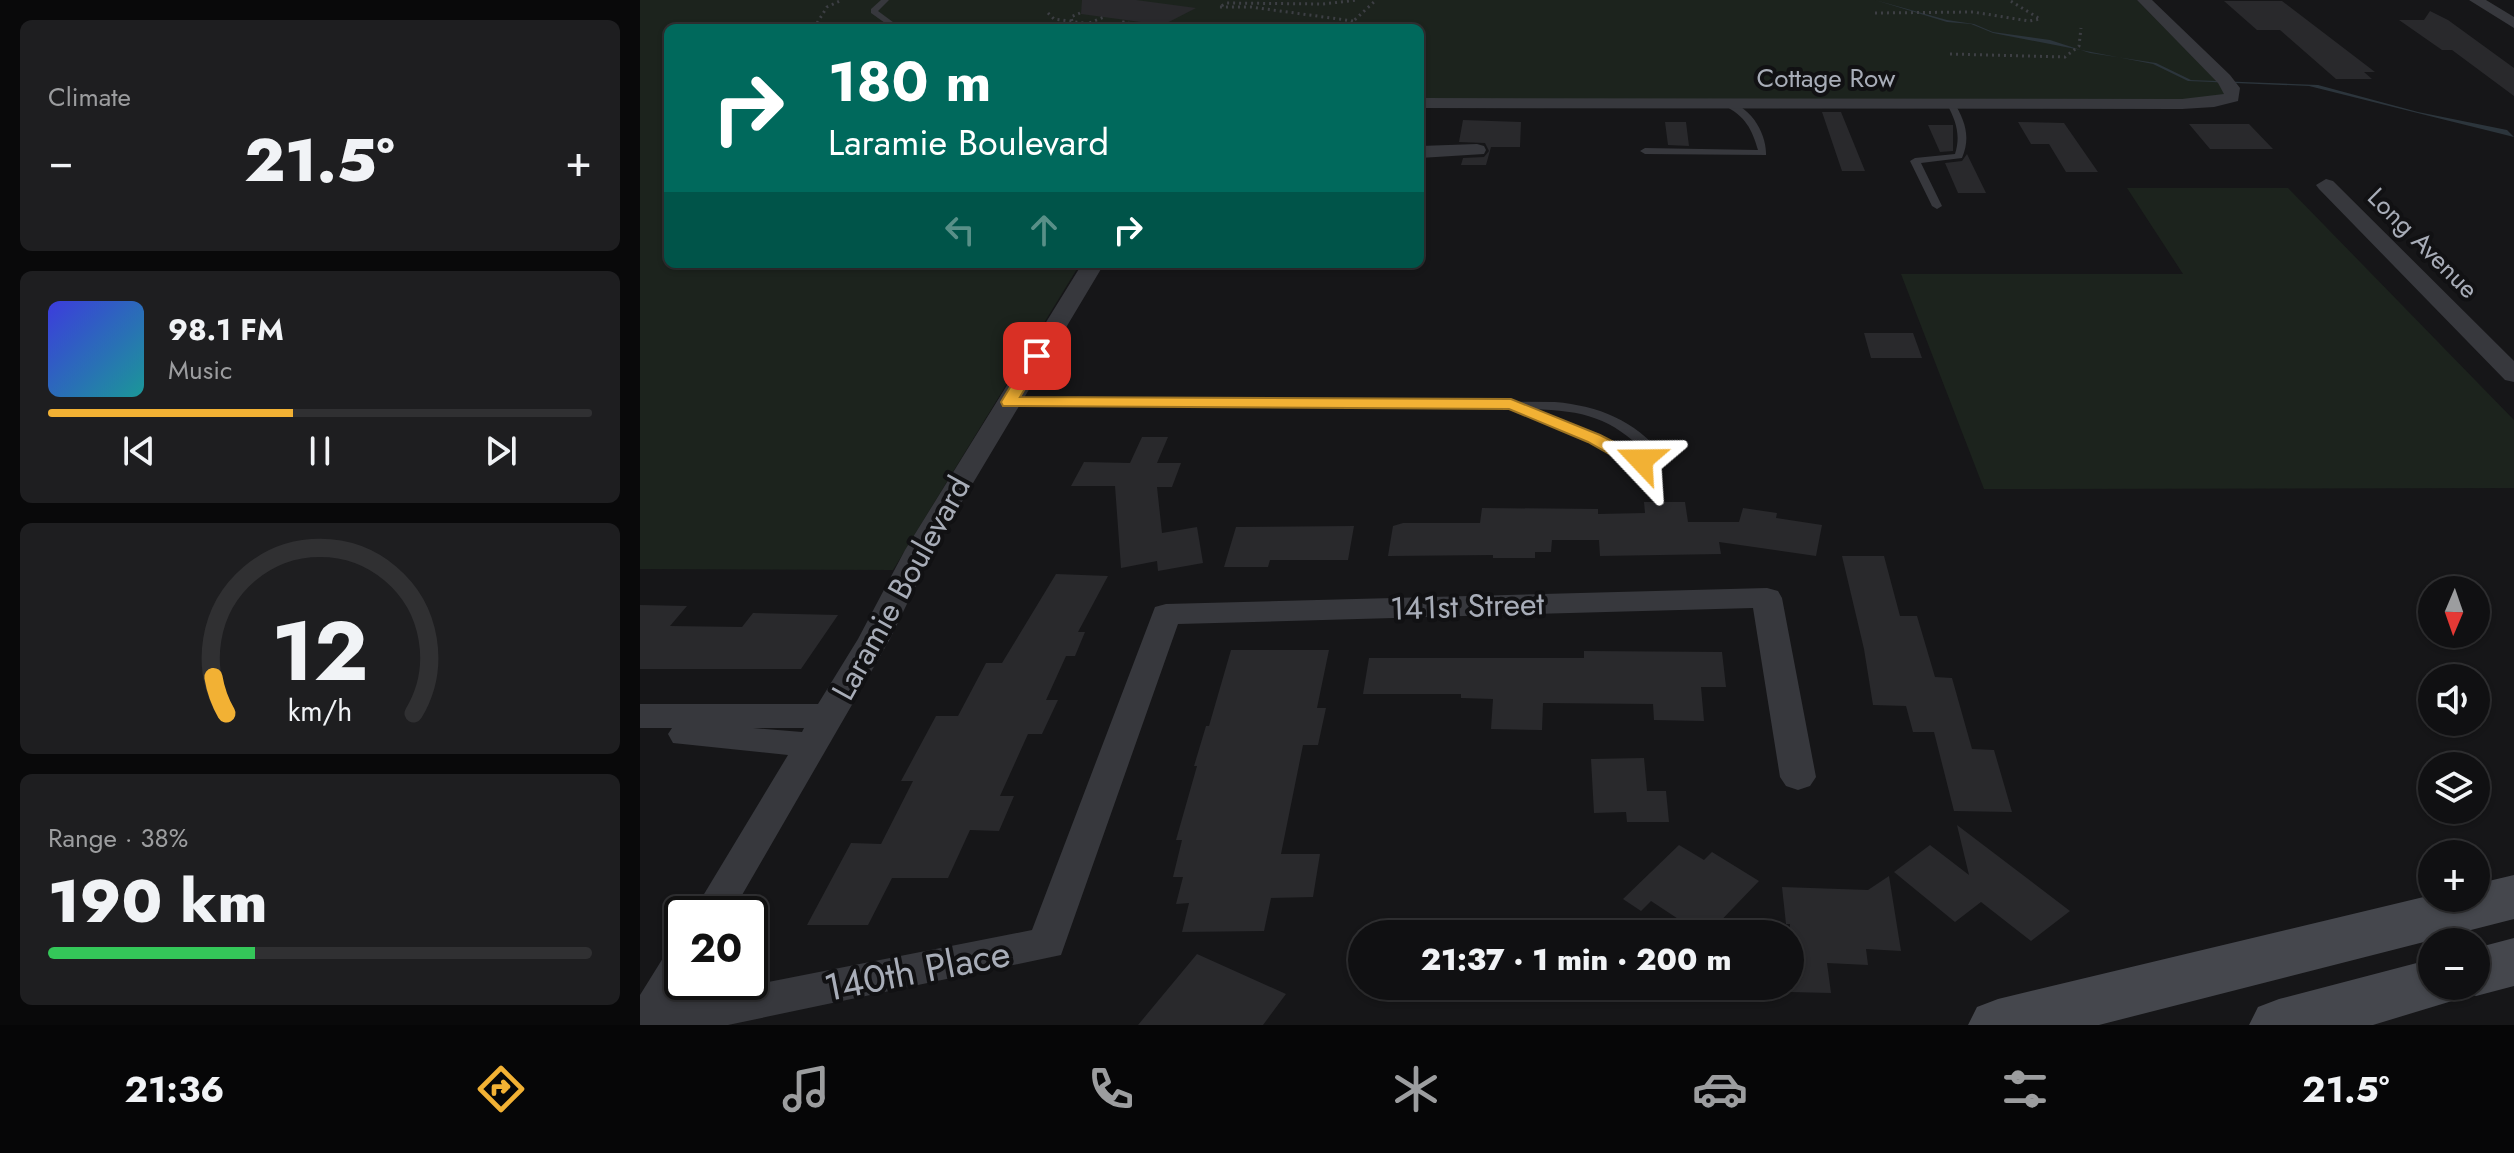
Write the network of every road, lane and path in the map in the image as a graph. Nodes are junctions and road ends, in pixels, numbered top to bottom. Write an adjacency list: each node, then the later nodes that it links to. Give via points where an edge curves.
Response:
1 (842, 0): 16 (path, via 827,7)
2 (885, 0): 17 (lane, via 874,11)
3 (1358, 0): 13 (path, via 1219,7)
4 (1376, 0): 13 (path)
5 (2009, 0): 10 (path, via 2040,19 1973,12)
6 (2144, 0): 26 (street, Cottage Row, via 2229,88 2195,103)
7 (2476, 0): 15 (street)
8 (1048, 13): 12 (path, via 1054,19)
9 (1080, 13): 12 (path)
10 (1875, 13)
11 (1104, 17): 19 (path)
12 (1072, 19): 18 (path)
13 (1353, 21): 21 (path)
14 (1129, 23): 20 (path)
15 (2514, 23)
16 (816, 24)
17 (892, 24)
18 (1086, 24)
19 (1095, 24)
20 (1124, 24)
21 (1350, 24)
22 (2081, 28): 23 (path, via 2075,52 2051,58)
23 (1950, 54)
24 (1424, 103): 25 (street, Cottage Row)
25 (1728, 104): 26 (street, Cottage Row); 28 (lane, via 1750,118 1763,153)
26 (1951, 104): 31 (lane, via 1963,131 1959,156 1915,161)
27 (1477, 150): 29 (street)
28 (1645, 151)
29 (1424, 152)
30 (2326, 185): 33 (street, Long Avenue)
31 (1937, 206)
32 (1091, 268): 34 (street, Laramie Boulevard)
33 (2514, 375)
34 (1009, 402): 35 (lane); 37 (street, Laramie Boulevard, via 919,550)
35 (1511, 404): 35 (lane, via 1602,412 1632,429 1656,455 1641,460 1626,456)
36 (640, 716): 37 (street)
37 (820, 730): 38 (street); 40 (street, Laramie Boulevard)
38 (640, 732)
39 (1798, 777): 42 (street, 141st Street, via 1767,598 1166,614)
40 (722, 896)
41 (2514, 897): 48 (main road)
42 (1047, 943): 47 (street, 140th Place)
43 (2514, 962): 44 (main road)
44 (2490, 968)
45 (2418, 988): 49 (main road)
46 (664, 993): 47 (street)
47 (645, 1025)
48 (1998, 1025)
49 (2279, 1025)

